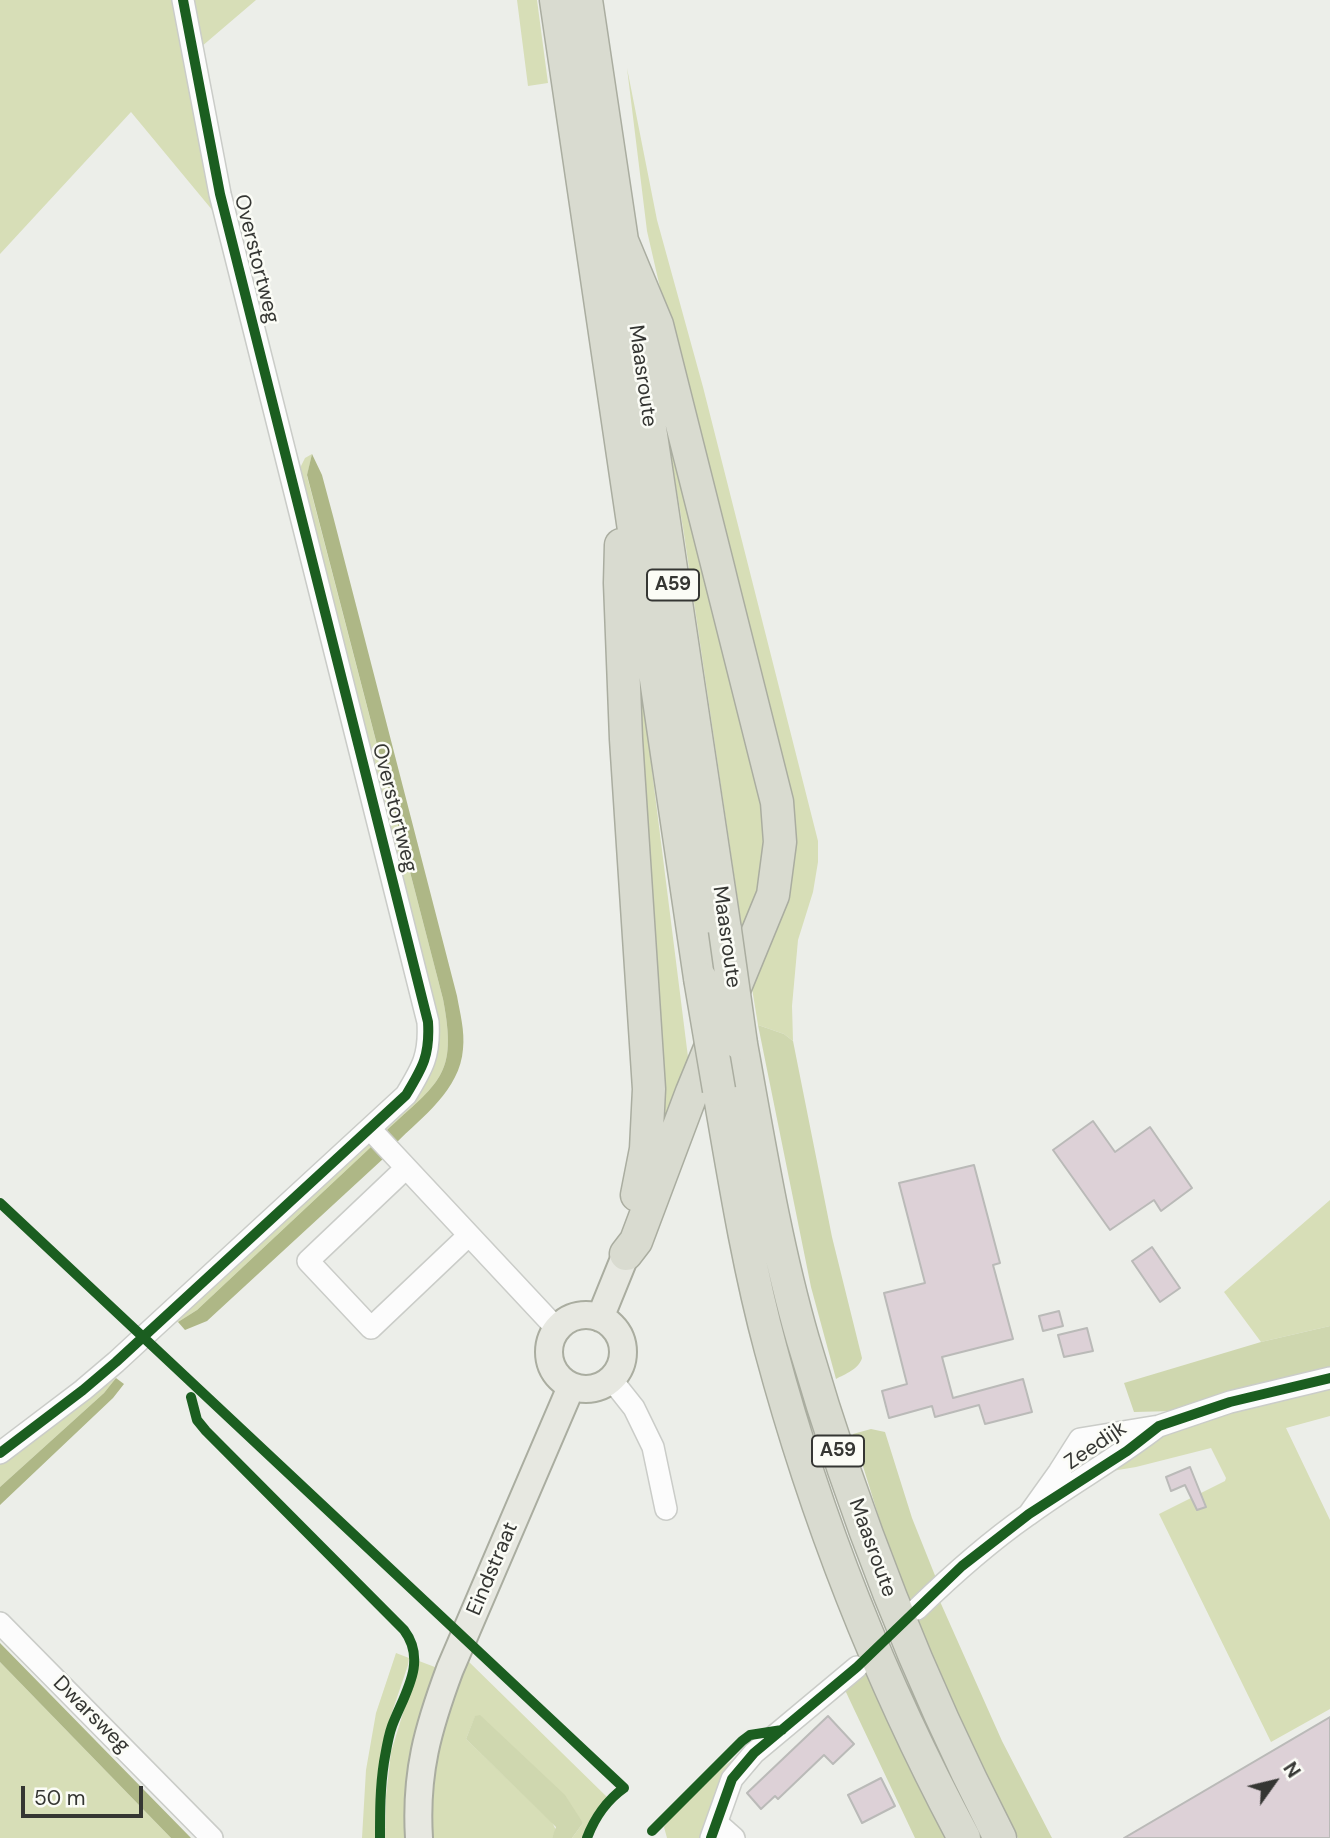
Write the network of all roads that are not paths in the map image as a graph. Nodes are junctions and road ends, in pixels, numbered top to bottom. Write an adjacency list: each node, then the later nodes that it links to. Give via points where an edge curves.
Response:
1 (183, 0): 6 (street, Overstortweg, via 220,194 428,1022 429,1046 420,1071 406,1095)
2 (556, 0): 5 (highway, Maasroute / A59)
3 (586, 0): 4 (highway, Maasroute / A59)
4 (622, 241): 9 (highway, A59, via 657,325 777,802 780,834 777,879 767,913 636,1241); 27 (highway, Maasroute / A59, bridge, via 741,1044 784,1266 863,1526 922,1676)
5 (625, 470): 9 (highway, A59, via 620,583 626,739 649,1089 646,1149); 26 (highway, Maasroute / A59, bridge, via 700,978 771,1350 798,1444 860,1612)
6 (370, 1129): 7 (street); 16 (street, Overstortweg, via 116,1362)
7 (406, 1168): 8 (street); 8 (street, via 308,1261 371,1328)
8 (469, 1235): 11 (street)
9 (626, 1255): 10 (main road)
10 (600, 1318): 11 (main road, via 576,1316); 13 (main road, via 619,1335 623,1348 622,1361)
11 (556, 1329): 14 (main road, via 548,1354 559,1379)
12 (1330, 1378): 15 (street, Zeedijk, via 1230,1402)
13 (611, 1379): 14 (main road, via 596,1388); 17 (street, via 634,1408 653,1447)
14 (571, 1387): 24 (main road, Eindstraat, via 433,1716 422,1756)
15 (1159, 1426): 18 (street, Zeedijk); 18 (street, Zeedijk, via 1080,1438)
16 (0, 1453)
17 (666, 1509)
18 (1029, 1514): 19 (street, Zeedijk, via 962,1566)
19 (917, 1609)
20 (0, 1623): 23 (street, Dwarsweg)
21 (857, 1667): 22 (street, via 754,1753 732,1779)
22 (714, 1831): 25 (street)
23 (212, 1838)
24 (419, 1838)
25 (734, 1838)
26 (964, 1838)
27 (1000, 1838)

